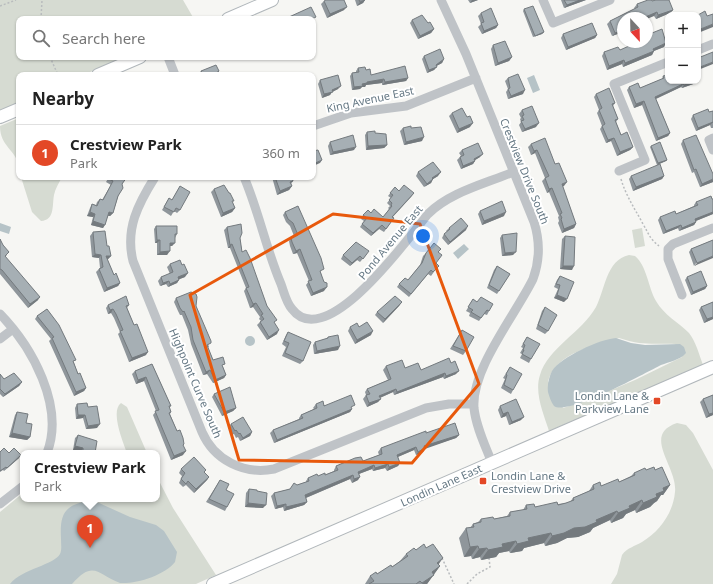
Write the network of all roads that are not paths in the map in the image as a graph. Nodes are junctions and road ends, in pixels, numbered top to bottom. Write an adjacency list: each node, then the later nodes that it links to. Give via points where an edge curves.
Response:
1 (272, 0): 5 (street)
2 (441, 0): 14 (street, Crestview Drive South)
3 (543, 0): 4 (street, via 553,23)
4 (610, 0)
5 (258, 3): 6 (street)
6 (234, 16)
7 (713, 44): 8 (street)
8 (701, 49)
9 (133, 60): 12 (street)
10 (169, 60): 13 (street)
11 (665, 63): 20 (street, via 614,84 645,160)
12 (105, 72)
13 (174, 72)
14 (476, 78): 17 (street, King Avenue East, via 406,106 351,113); 21 (street, Crestview Drive South)
15 (16, 110): 16 (street)
16 (0, 117)
17 (316, 125)
18 (713, 138): 19 (street, via 709,140)
19 (713, 150)
20 (619, 171)
21 (513, 172): 23 (street, Pond Avenue East, via 439,205 428,214 356,298 333,312 309,319 295,312 289,305 269,254 258,212); 30 (street, Crestview Drive South, via 536,231 538,263 530,286 483,368 476,386)
22 (152, 180): 30 (street, Highpoint Curve South, via 132,222 130,244 133,261 202,432 210,446 222,457 245,468 274,468 421,409 449,404)
23 (245, 180)
24 (713, 228): 25 (street, via 673,244 667,251)
25 (682, 295)
26 (0, 314): 27 (street)
27 (13, 329): 28 (street); 31 (street, via 33,359 50,403 52,427)
28 (0, 339)
29 (713, 367): 32 (street, Londin Lane East)
30 (474, 404): 32 (street, Crestview Drive South, via 478,427)
31 (48, 450)
32 (492, 463): 35 (street, Londin Lane East)
33 (20, 488): 34 (street)
34 (0, 504)
35 (213, 584)

